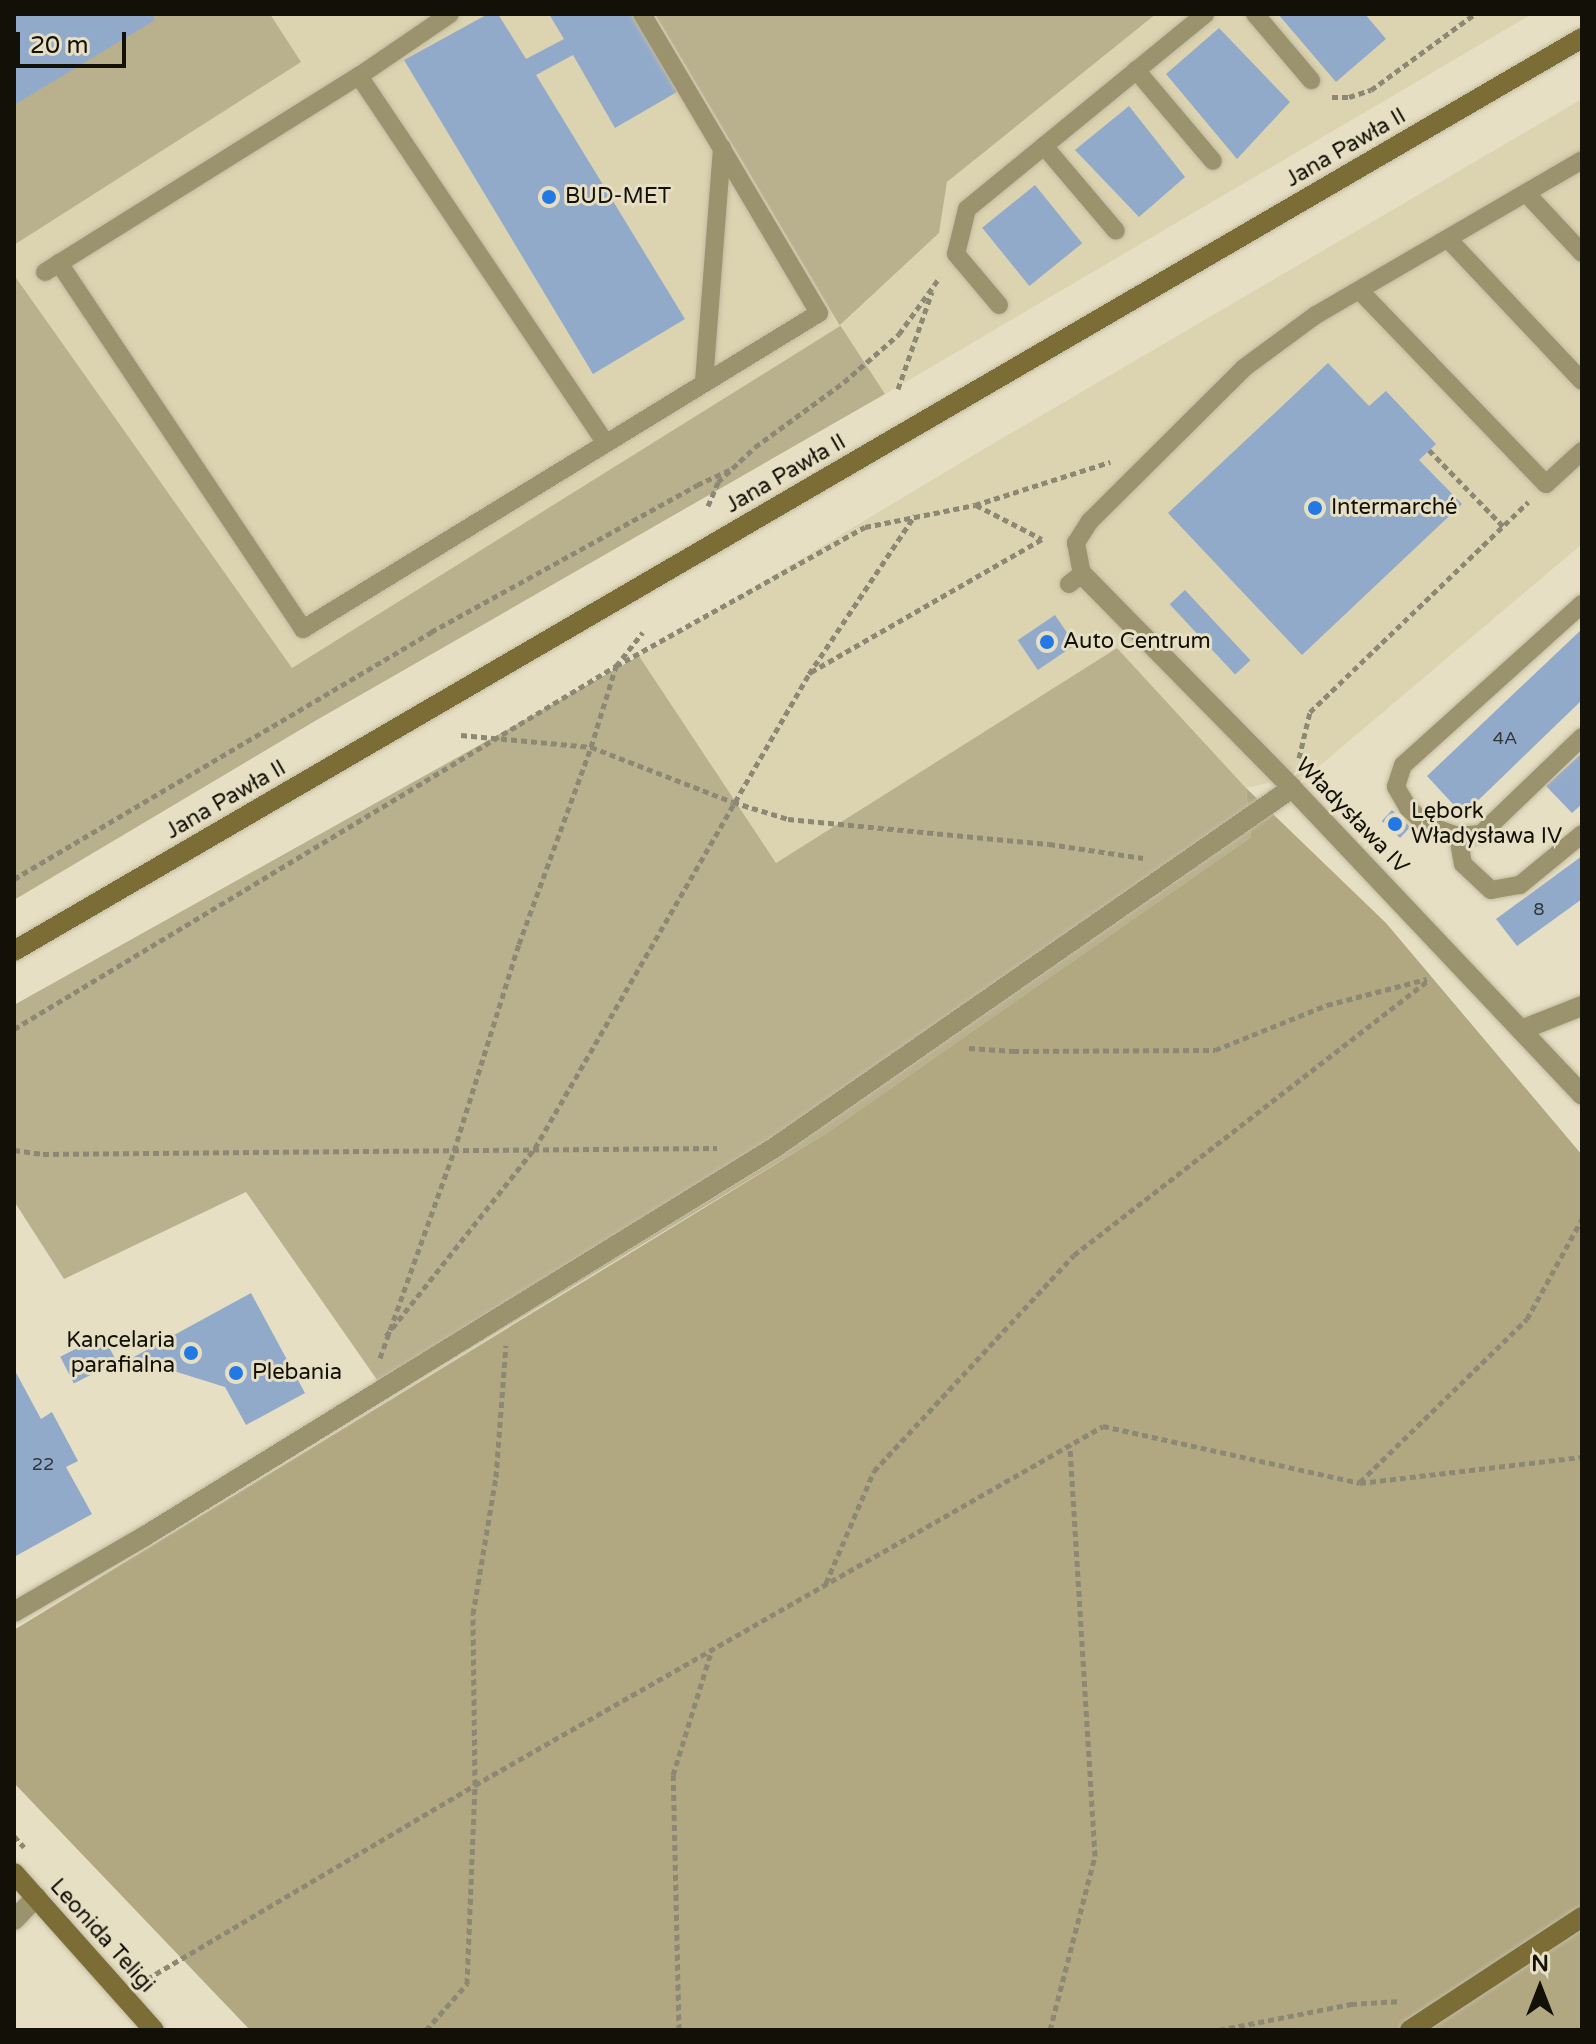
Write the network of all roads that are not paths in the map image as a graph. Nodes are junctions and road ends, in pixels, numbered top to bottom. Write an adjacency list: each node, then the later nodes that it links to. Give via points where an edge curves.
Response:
1 (450, 14): 7 (lane)
2 (642, 14): 10 (lane)
3 (1205, 14): 6 (lane)
4 (1255, 14): 8 (lane)
5 (1582, 38): 29 (main road, Jana Pawła II)
6 (1136, 70): 9 (lane); 12 (lane)
7 (359, 76): 21 (lane); 21 (lane, via 52,267 303,629)
8 (1311, 80)
9 (1044, 146): 14 (lane); 18 (lane, via 967,209 956,254)
10 (722, 148): 20 (lane); 20 (lane, via 819,313)
11 (1582, 160): 13 (lane)
12 (1213, 161)
13 (1526, 193): 15 (lane); 16 (lane)
14 (1116, 231)
15 (1448, 239): 17 (lane); 19 (lane)
16 (1582, 253)
17 (1360, 291): 22 (lane, via 1546,484); 23 (lane, via 1316,315 1244,368 1150,459 1090,521 1076,543)
18 (999, 305)
19 (1582, 381)
20 (704, 382): 21 (lane)
21 (605, 442)
22 (1582, 451)
23 (1076, 579): 26 (street, Władysława IV)
24 (1582, 604): 28 (lane, via 1403,765 1396,787 1408,808 1427,825)
25 (1582, 737): 28 (lane, via 1481,834)
26 (1292, 788): 31 (street, Władysława IV); 33 (street, via 762,1156)
27 (1582, 834): 28 (lane, via 1520,885 1491,890 1463,864)
28 (1458, 836)
29 (14, 951)
30 (1582, 1006): 31 (street)
31 (1521, 1030): 32 (street, Władysława IV)
32 (1582, 1095)
33 (14, 1612)
34 (14, 1873): 35 (main road, Leonida Teligi)
35 (36, 1897): 37 (street); 38 (main road, Leonida Teligi)
36 (1582, 1917): 39 (main road)
37 (14, 1920)
38 (154, 2030)
39 (1410, 2030)

